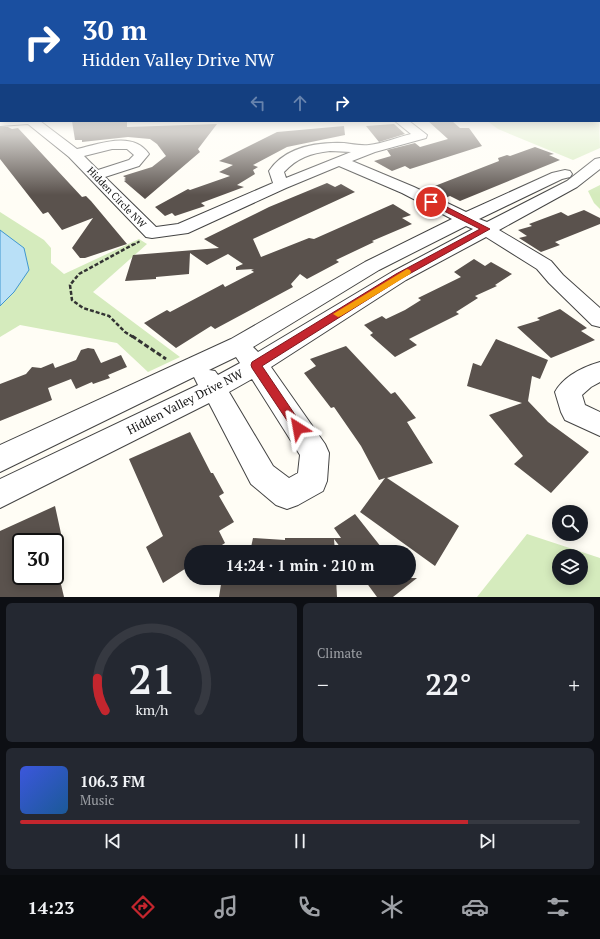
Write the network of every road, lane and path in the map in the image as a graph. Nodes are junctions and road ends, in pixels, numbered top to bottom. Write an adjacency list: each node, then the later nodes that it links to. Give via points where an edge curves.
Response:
1 (56, 140): 4 (street, Hidden Circle NW)
2 (404, 140): 3 (street, Hidden Circle NW)
3 (370, 150): 5 (street, Hidden Circle NW); 9 (street, via 337,146 312,149 292,156 276,171)
4 (74, 154): 8 (street, Hidden Circle NW); 8 (street, via 112,145 130,145 142,154 134,162)
5 (341, 162): 7 (street, Hidden Circle NW); 10 (street, via 408,190)
6 (596, 165): 10 (street, Hidden Valley Drive NW, via 572,184)
7 (323, 170): 9 (street, Hidden Circle NW); 10 (street, via 359,181)
8 (96, 175): 11 (street, Hidden Circle NW)
9 (281, 185): 11 (street, Hidden Circle NW, via 182,229)
10 (468, 228): 12 (street, via 531,271 556,279); 13 (street, Hidden Valley Drive NW, via 399,276)
11 (152, 232): 14 (path, via 144,240 79,274 70,285 72,300 83,308 109,316 125,332)
12 (600, 320)
13 (247, 355): 15 (street, Hidden Valley Drive NW); 17 (street, Hidden Valley Drive NW); 17 (street, via 315,453 312,481 287,495 262,475)
14 (167, 360)
15 (197, 366): 17 (street); 19 (street, Hidden Valley Drive NW)
16 (600, 372): 18 (street, via 582,380 568,392 574,412)
17 (214, 389): 20 (street, Hidden Valley Drive NW)
18 (600, 425)
19 (0, 459)
20 (0, 494)

